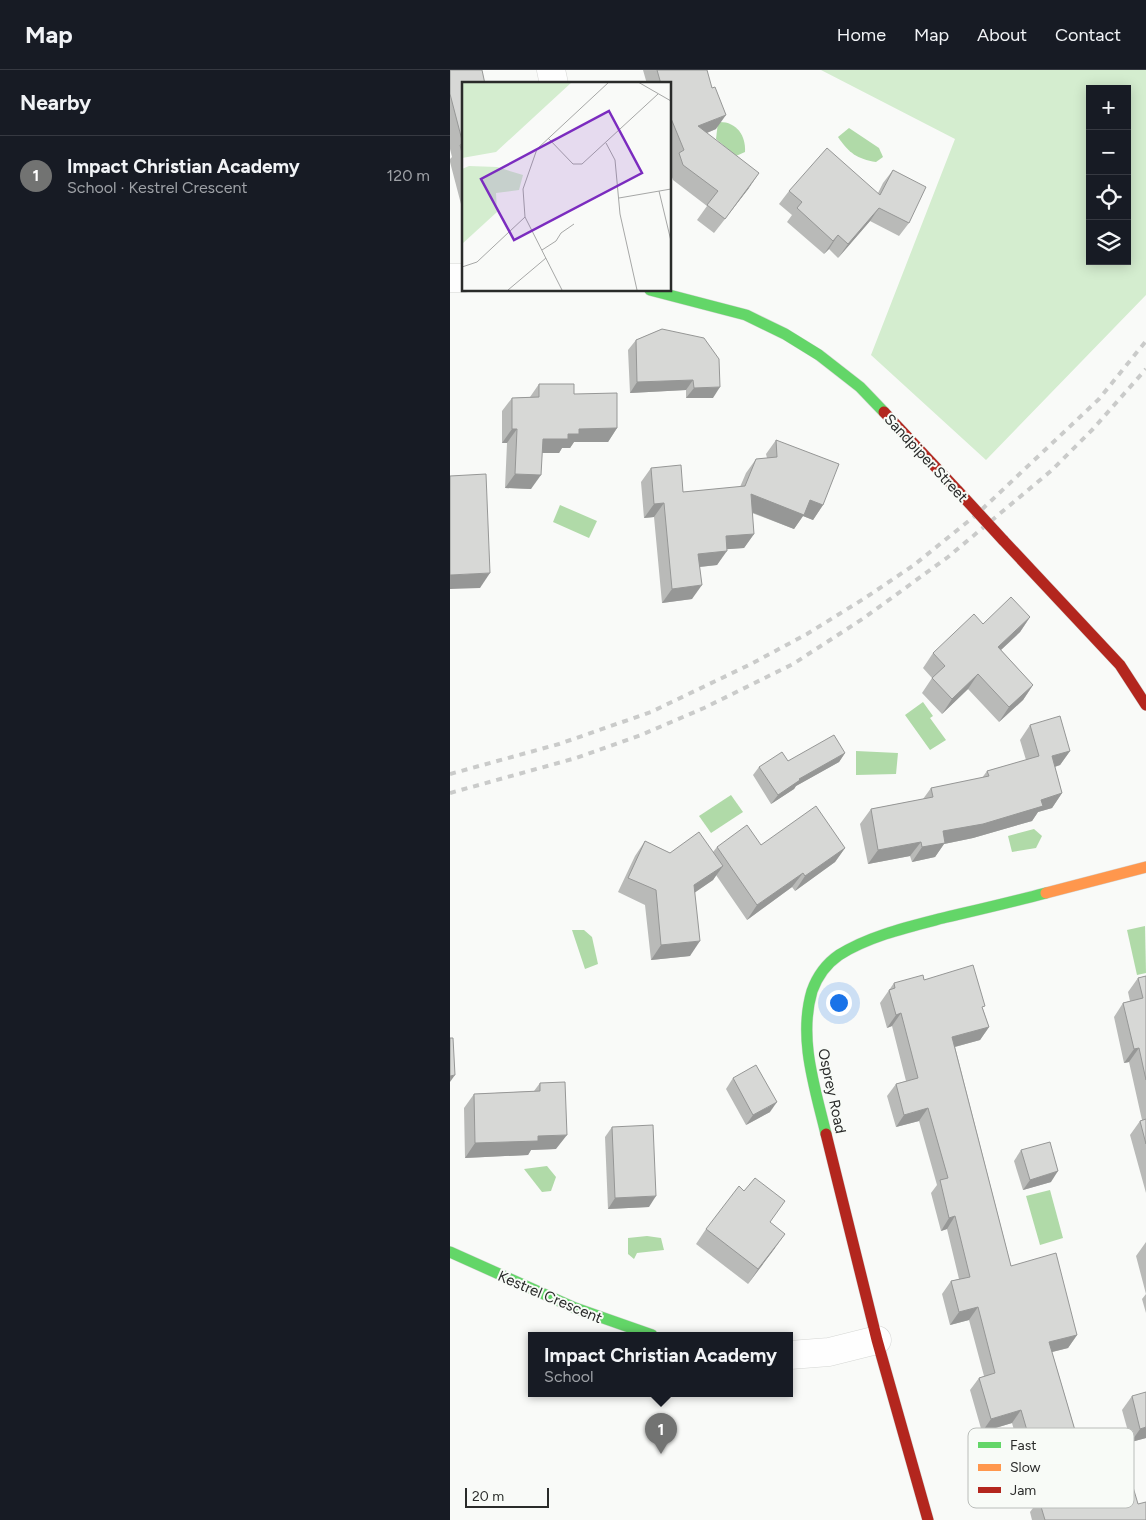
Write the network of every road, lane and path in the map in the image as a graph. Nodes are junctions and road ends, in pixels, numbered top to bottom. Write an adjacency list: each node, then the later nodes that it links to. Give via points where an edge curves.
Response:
1 (654, 291): 2 (street, Sandpiper Street, bridge, via 746,315 819,355 860,387 1076,616 1120,665)
2 (1146, 705)
3 (1146, 867): 6 (street, Osprey Road, via 887,934 842,954 826,966 815,984 806,1037 811,1073)
4 (450, 1252): 5 (street, Kestrel Crescent, via 611,1323)
5 (642, 1332)
6 (878, 1340): 7 (street, via 829,1352); 8 (street, Osprey Road)
7 (793, 1355)
8 (928, 1520)

